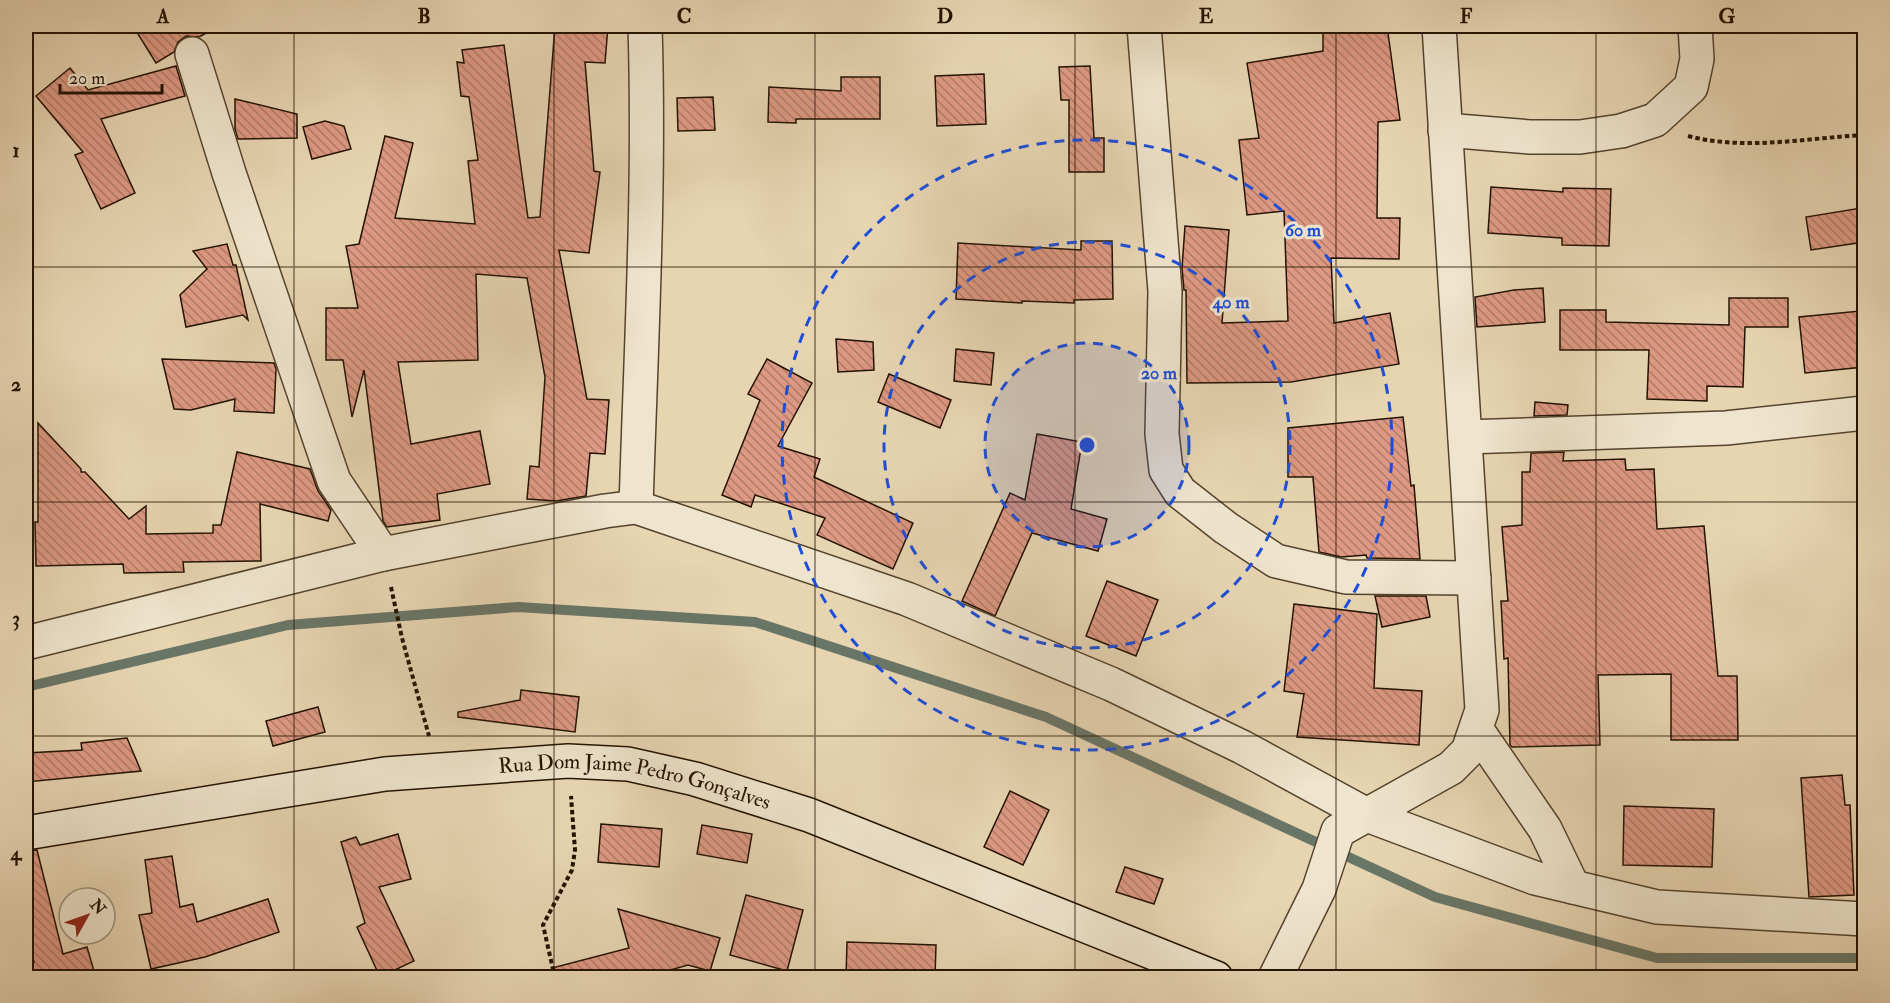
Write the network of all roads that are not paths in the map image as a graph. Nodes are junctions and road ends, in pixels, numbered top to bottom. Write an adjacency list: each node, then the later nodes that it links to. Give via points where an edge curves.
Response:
1 (645, 26): 9 (street)
2 (1144, 26): 11 (street, via 1164,291 1162,434 1166,470 1180,492 1276,561 1346,577)
3 (1439, 26): 6 (street)
4 (1695, 26): 6 (street, via 1697,59 1691,87 1655,120 1621,131 1580,137)
5 (192, 54): 10 (street, via 228,173 334,481)
6 (1445, 130): 8 (street)
7 (1864, 413): 8 (street, via 1726,428)
8 (1465, 437): 11 (street)
9 (636, 507): 10 (street); 14 (street, via 907,599 1111,684 1242,747)
10 (383, 554): 12 (street)
11 (1474, 579): 13 (street, via 1482,710)
12 (26, 643)
13 (1477, 730): 14 (street, via 1468,751 1451,768); 16 (street, via 1545,829)
14 (1367, 815): 16 (street, via 1535,878); 19 (street, via 1338,831 1319,889)
15 (26, 832): 18 (street, Rua Dom Jaime Pedro Gonçalves, via 385,774 568,761 628,764 695,779 809,815)
16 (1573, 887): 17 (street, via 1657,906)
17 (1864, 919)
18 (1216, 978)
19 (1275, 978)

